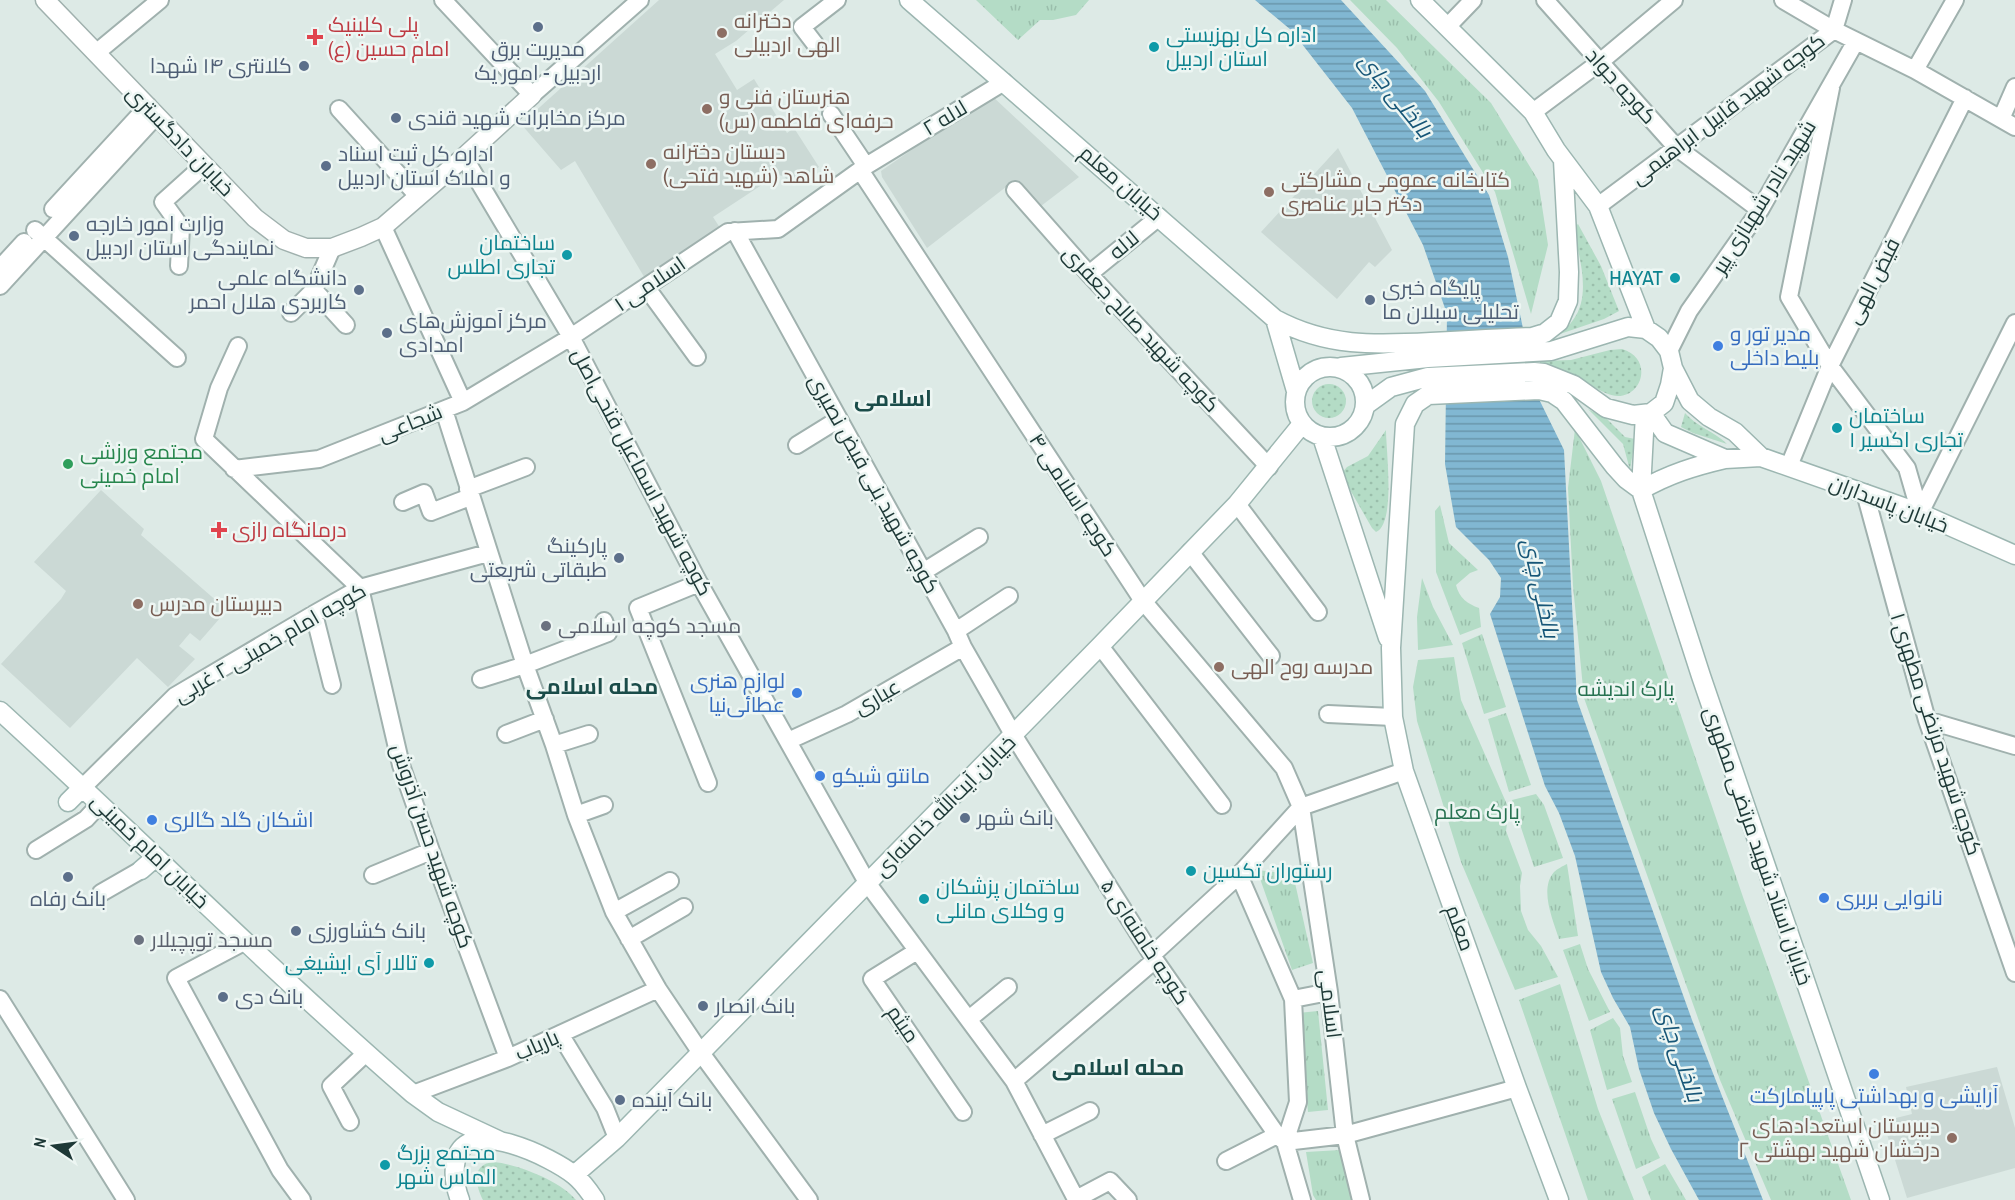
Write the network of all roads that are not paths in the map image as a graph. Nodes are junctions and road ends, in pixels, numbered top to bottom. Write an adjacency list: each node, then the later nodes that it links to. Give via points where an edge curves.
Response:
1 (45, 0): 18 (main road, خیابان دادگستری)
2 (160, 0): 18 (street)
3 (443, 0): 24 (street)
4 (640, 0): 24 (street, خیابان دادگستری)
5 (837, 0): 17 (street, via 802,27)
6 (909, 0): 21 (main road, خیابان معلم)
7 (1420, 0): 14 (main road)
8 (1473, 0): 14 (street)
9 (1545, 0): 19 (street, کوچه جواد)
10 (1674, 0): 19 (street)
11 (1783, 0): 15 (street)
12 (1843, 0): 15 (street, کوچه شهید قابیل ابراهیمی)
13 (1955, 0): 20 (street)
14 (1448, 26): 28 (main road)
15 (1834, 30): 16 (street); 31 (street, کوچه شهید قابیل ابراهیمی)
16 (1856, 40): 20 (street); 23 (street, شهید نادر شهبازی پیر)
17 (815, 44)
18 (96, 53): 27 (main road, خیابان دادگستری)
19 (1600, 62): 28 (street); 31 (street, کوچه جواد)
20 (1915, 70): 25 (street)
21 (1004, 82): 35 (street, لاله ۲); 40 (main road, خیابان معلم)
22 (2015, 87): 30 (street)
23 (1831, 88): 39 (street, شهید نادر شهبازی پیر); 63 (street, via 1789,297)
24 (532, 94): 32 (main road, خیابان دادگستری)
25 (1965, 98): 30 (street); 63 (street, فیض الهی)
26 (339, 108): 37 (street)
27 (152, 111): 34 (main road, خیابان دادگستری); 43 (street)
28 (1533, 112): 33 (main road)
29 (831, 114): 35 (street, کوچه اسلامی ۴)
30 (2008, 123)
31 (1676, 147): 38 (street, کوچه شهید قابیل ابراهیمی); 39 (street, کوچه جواد)
32 (464, 157): 37 (main road, خیابان دادگستری); 56 (street, کوچه شهید اسماعیل فتحی‌اصل)
33 (1563, 160): 38 (main road); 57 (main road, via 1568,301 1559,322)
34 (203, 166): 44 (main road, خیابان دادگستری, via 255,218 284,240 306,248); 45 (street, via 163,202 181,227)
35 (863, 168): 42 (street, لاله ۲, via 778,229); 95 (street, کوچه اسلامی ۴)
36 (1015, 190): 47 (street, کوچه شهید صالح جعفری)
37 (418, 196): 41 (main road, خیابان دادگستری)
38 (1598, 206): 55 (main road)
39 (1760, 210): 62 (street, شهید نادر شهبازی پیر, via 1689,311)
40 (1159, 217): 47 (street, لاله); 52 (main road, خیابان معلم)
41 (383, 227): 44 (main road, خیابان دادگستری); 67 (street)
42 (731, 232): 49 (street, اسلامی ۱); 71 (street, کوچه شهید بنی فیض نصیری)
43 (39, 233): 46 (street); 48 (street); 61 (street)
44 (332, 248): 50 (street)
45 (179, 266)
46 (0, 268)
47 (1089, 274): 79 (street, کوچه شهید صالح جعفری)
48 (0, 285)
49 (646, 287): 56 (street, اسلامی ۱); 60 (street)
50 (314, 290): 51 (street); 54 (street)
51 (291, 313)
52 (1275, 319): 59 (main road, خیابان معلم, via 1328,339); 66 (main road)
53 (2015, 323): 86 (street)
54 (346, 325)
55 (1646, 329): 57 (main road, via 1628,327 1551,351); 62 (main road, via 1659,338)
56 (571, 337): 67 (street, شجاعی); 92 (street, کوچه شهید اسماعیل فتحی‌اصل)
57 (1533, 344): 59 (main road)
58 (238, 346): 80 (street, via 219,388 204,439)
59 (1428, 350): 64 (main road)
60 (697, 357)
61 (177, 358)
62 (1671, 359): 70 (main road, via 1670,386 1664,403); 75 (main road, via 1690,401 1735,432)
63 (1830, 366): 77 (street, فیض الهی); 86 (street, via 1907,468)
64 (1341, 368): 66 (main road, via 1329,366 1308,373); 68 (main road, via 1360,382)
65 (1428, 386): 68 (main road, via 1391,387); 70 (main road, via 1544,373 1574,384 1606,408 1633,415); 81 (main road, via 1552,393 1564,401 1615,467); 101 (main road, via 1405,424)
66 (1296, 391): 72 (main road, via 1296,414)
67 (464, 402): 69 (street, شجاعی)
68 (1366, 405): 73 (main road, via 1362,417 1346,434)
69 (444, 410): 80 (street, شجاعی, via 319,459); 82 (street)
70 (1648, 413): 76 (main road, via 1665,433); 81 (main road)
71 (839, 419): 74 (street); 91 (street, کوچه شهید بنی فیض نصیری)
72 (1302, 424): 73 (main road); 79 (main road, خیابان آیت‌الله خامنه‌ای)
73 (1322, 437): 101 (main road)
74 (797, 445)
75 (1761, 457): 76 (main road); 77 (main road, خیابان پاسداران)
76 (1725, 459): 81 (main road, via 1662,478)
77 (1789, 466): 83 (main road, خیابان پاسداران)
78 (526, 467): 82 (street)
79 (1269, 467): 85 (main road, خیابان آیت‌الله خامنه‌ای)
80 (234, 469): 93 (street)
81 (1641, 490): 177 (main road, خیابان استاد شهید مرتضی مطهری, via 1704,687)
82 (469, 493): 84 (street, via 431,512 424,493); 89 (street)
83 (1865, 493): 86 (main road, خیابان پاسداران); 112 (street, کوچه شهید مرتضی مطهری ۱)
84 (403, 502)
85 (1237, 504): 88 (main road, خیابان آیت‌الله خامنه‌ای); 96 (street)
86 (1920, 513): 90 (main road, خیابان پاسداران)
87 (979, 537): 91 (street)
88 (1191, 552): 95 (main road, خیابان آیت‌الله خامنه‌ای); 102 (street)
89 (488, 553): 93 (street, کوچه امام خمینی ۲ غربی); 104 (street)
90 (2015, 555)
91 (924, 572): 99 (street, کوچه شهید بنی فیض نصیری)
92 (699, 583): 116 (street, کوچه شهید اسماعیل فتحی‌اصل); 120 (street, via 638,608)
93 (360, 588): 97 (street, کوچه امام خمینی ۲ غربی); 129 (street, کوچه شهید حسن آذروش, via 401,765)
94 (1009, 596): 99 (street, عیاری)
95 (1143, 602): 100 (main road, خیابان آیت‌الله خامنه‌ای); 126 (street, کوچه اسلامی ۴, via 1284,768)
96 (1318, 612)
97 (314, 614): 106 (street); 107 (street, کوچه امام خمینی ۲ غربی)
98 (604, 621): 104 (street, via 608,633)
99 (960, 639): 115 (street, کوچه شهید بنی فیض نصیری); 116 (street, عیاری, via 847,714)
100 (1100, 646): 115 (main road, خیابان آیت‌الله خامنه‌ای); 125 (street)
101 (1391, 648): 110 (main road, معلم)
102 (1271, 656)
103 (206, 663): 107 (street)
104 (525, 665): 105 (street); 111 (street)
105 (482, 679)
106 (332, 685)
107 (175, 696): 121 (street, کوچه امام خمینی ۲ غربی)
108 (0, 711): 121 (main road, خیابان امام خمینی)
109 (1328, 714): 110 (street)
110 (1393, 717): 119 (main road, معلم)
111 (545, 719): 113 (street); 117 (street)
112 (1927, 720): 118 (street); 143 (street, کوچه شهید مرتضی مطهری ۱)
113 (506, 734)
114 (589, 734): 117 (street)
115 (1014, 736): 135 (main road, خیابان آیت‌الله خامنه‌ای); 142 (street, کوچه خامنه‌ای ۵)
116 (788, 741): 135 (street, کوچه شهید اسماعیل فتحی‌اصل)
117 (554, 745): 127 (street)
118 (2015, 746)
119 (1404, 771): 126 (street); 155 (main road, معلم)
120 (708, 783)
121 (84, 787): 122 (main road); 123 (main road, خیابان امام خمینی)
122 (68, 802)
123 (100, 804): 128 (street, via 86,819); 130 (main road, خیابان امام خمینی)
124 (604, 805): 127 (street)
125 (1222, 805)
126 (1301, 807): 133 (street); 146 (street, اسلامی)
127 (576, 815): 138 (street)
128 (36, 850)
129 (431, 851): 132 (street); 153 (street, کوچه شهید حسن آذروش)
130 (156, 857): 131 (main road); 140 (main road, خیابان امام خمینی)
131 (141, 870): 136 (street)
132 (373, 875)
133 (1239, 875): 142 (street); 147 (street)
134 (670, 881): 138 (street)
135 (868, 884): 141 (street, کوچه شهید اسماعیل فتحی‌اصل); 152 (main road, خیابان آیت‌الله خامنه‌ای)
136 (101, 893)
137 (684, 907): 139 (street)
138 (614, 912): 139 (street)
139 (629, 939): 145 (street)
140 (236, 946): 151 (main road, خیابان امام خمینی); 169 (street, via 176,978 280,1170)
141 (917, 951): 149 (street, کوچه شهید اسماعیل فتحی‌اصل); 158 (street, میثم, via 872,979)
142 (1153, 957): 154 (street); 163 (street, کوچه خامنه‌ای ۵)
143 (2015, 973)
144 (1008, 987): 149 (street)
145 (658, 989): 150 (street, پاریاب); 152 (street)
146 (1329, 992): 147 (street); 161 (street, اسلامی)
147 (1293, 999): 163 (street, via 1298,1102)
148 (2, 1008): 168 (street)
149 (969, 1019): 154 (street, کوچه شهید اسماعیل فتحی‌اصل)
150 (560, 1034): 153 (street, پاریاب); 162 (street, via 605,1108)
151 (366, 1053): 156 (main road, خیابان امام خمینی); 159 (street, via 331,1086)
152 (701, 1053): 162 (main road, خیابان آیت‌الله خامنه‌ای); 172 (street)
153 (508, 1058): 156 (street, پاریاب)
154 (1014, 1081): 160 (street, کوچه شهید اسماعیل فتحی‌اصل)
155 (1517, 1088): 161 (street); 176 (main road, معلم)
156 (413, 1094): 164 (main road, خیابان امام خمینی, via 438,1112)
157 (1089, 1111): 160 (street)
158 (963, 1112)
159 (350, 1122)
160 (1042, 1135): 167 (street, کوچه شهید اسماعیل فتحی‌اصل)
161 (1345, 1135): 163 (street); 175 (street, اسلامی)
162 (617, 1138): 166 (main road, خیابان آیت‌الله خامنه‌ای)
163 (1281, 1138): 165 (street); 174 (street, کوچه خامنه‌ای ۵)
164 (500, 1141): 166 (main road, خیابان امام خمینی, via 552,1160); 170 (main road, via 479,1139 458,1153 453,1170)
165 (1226, 1161)
166 (574, 1175): 171 (main road, خیابان امام خمینی)
167 (1074, 1199): 173 (street, via 1110,1181)
168 (126, 1200)
169 (302, 1200)
170 (460, 1200)
171 (595, 1200)
172 (809, 1200)
173 (1128, 1200)
174 (1302, 1200)
175 (1362, 1200)
176 (1559, 1200)
177 (1880, 1200)

